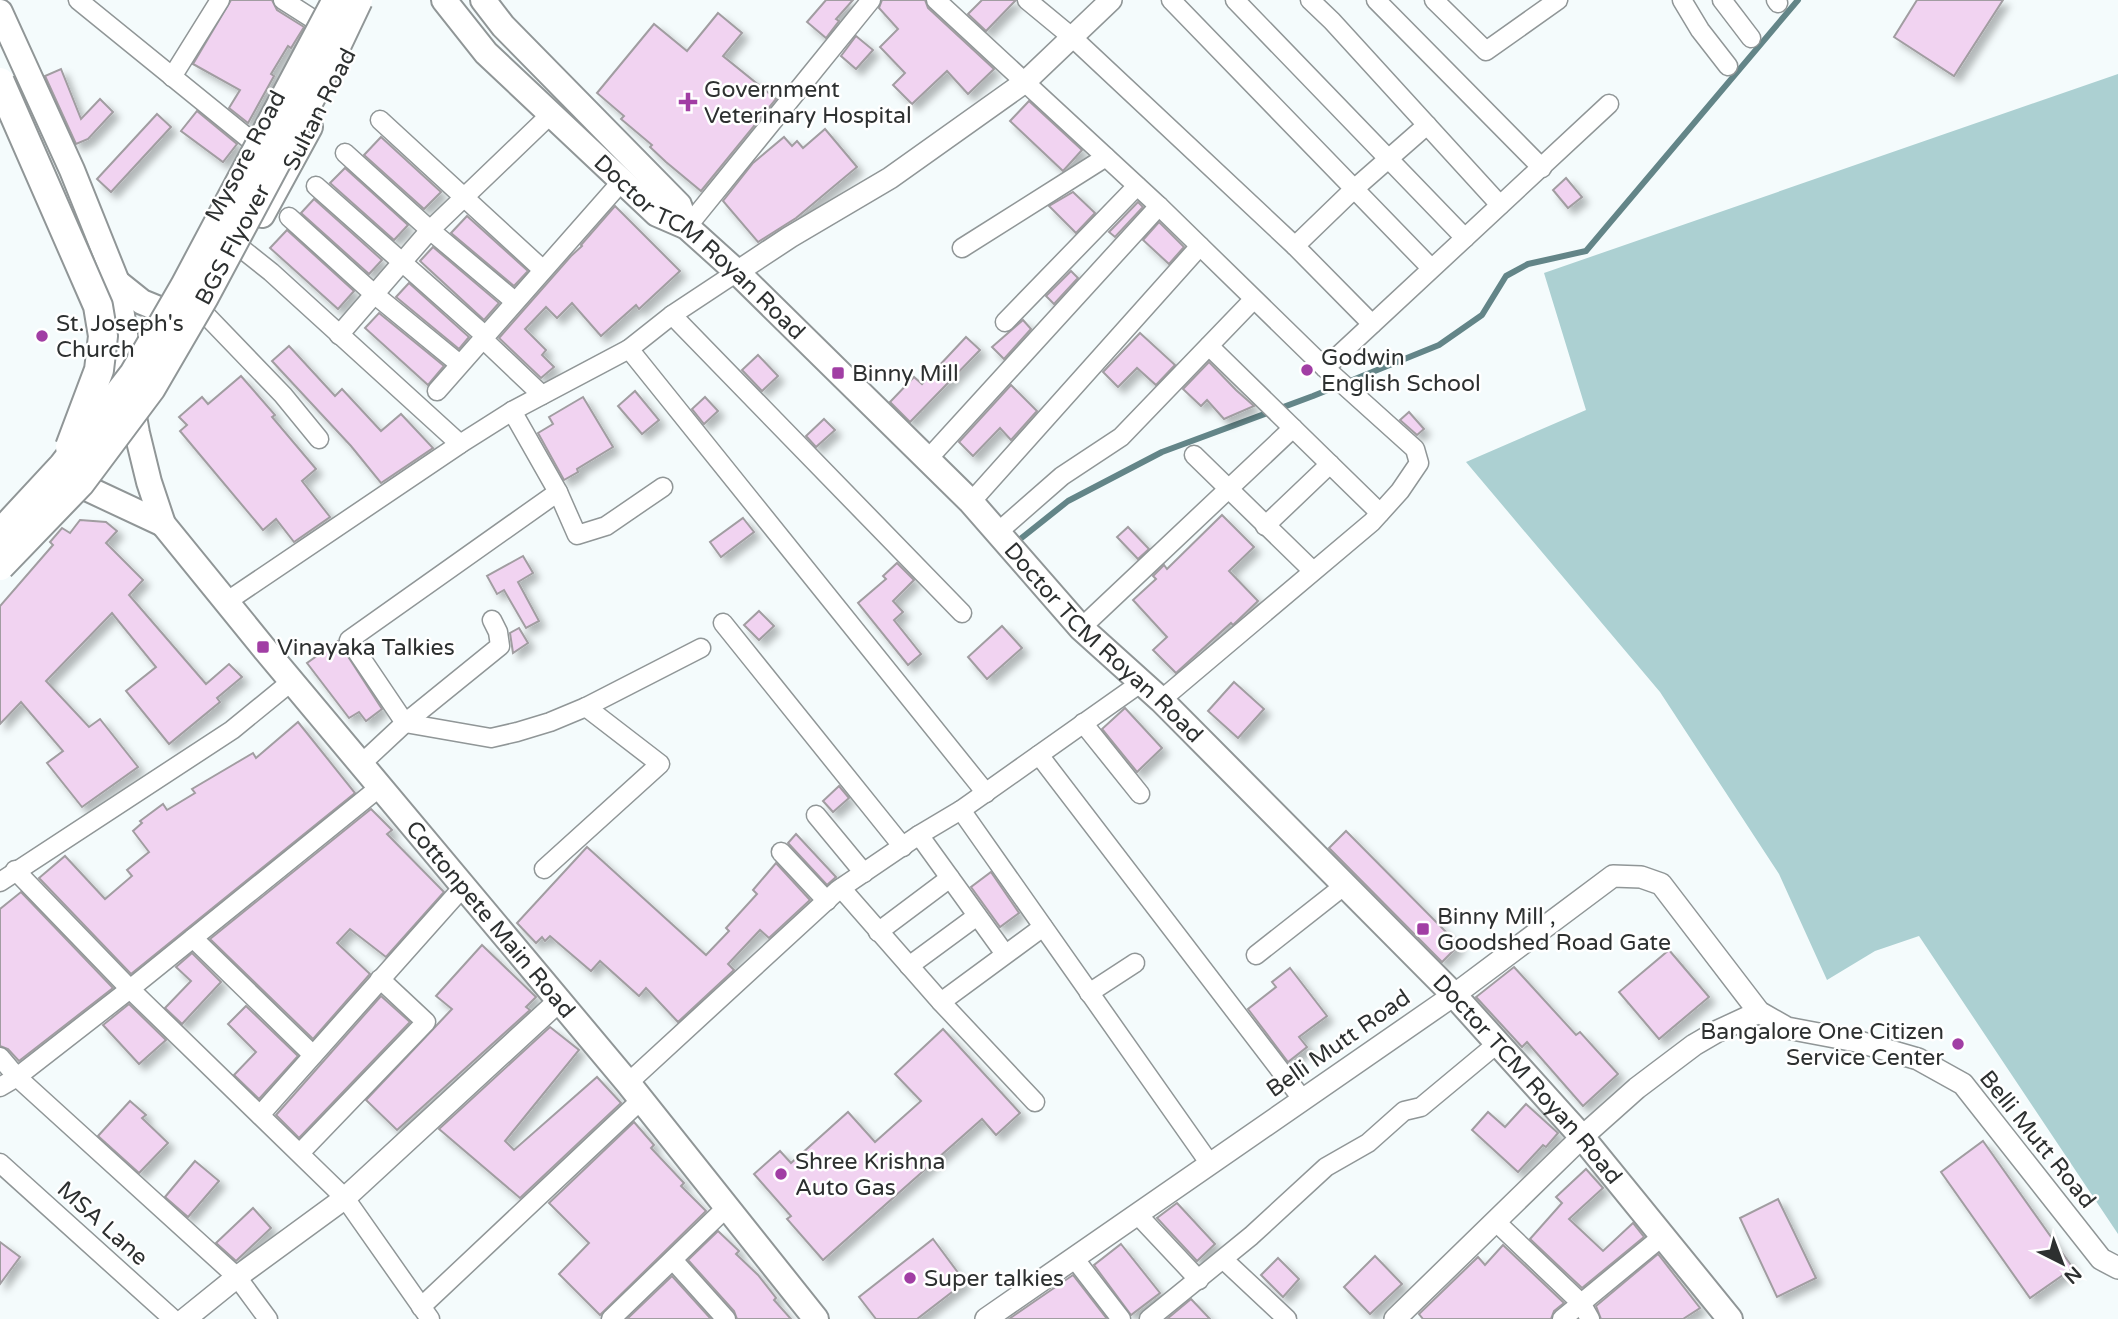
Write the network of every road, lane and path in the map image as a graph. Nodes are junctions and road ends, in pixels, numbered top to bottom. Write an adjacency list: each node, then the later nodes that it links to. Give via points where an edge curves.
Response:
1 (8, 0): 22 (street)
2 (78, 0): 28 (street)
3 (220, 0): 28 (street)
4 (283, 0): 23 (street)
5 (337, 0): 85 (highway, BGS Flyover, bridge, via 134,374)
6 (358, 0): 97 (highway, BGS Flyover, bridge, via 320,80 151,388 80,483)
7 (370, 0): 54 (main road, Sultan Road, via 285,177)
8 (444, 0): 32 (main road, Doctor TCM Royan Road, via 486,53)
9 (483, 0): 48 (main road, via 503,26 679,205)
10 (871, 0): 48 (street)
11 (936, 0): 30 (street)
12 (1027, 0): 25 (street)
13 (1111, 0): 25 (street)
14 (1171, 0): 43 (street)
15 (1236, 0): 38 (street)
16 (1310, 0): 34 (street)
17 (1376, 0): 39 (street)
18 (1434, 0): 19 (street, via 1486,51)
19 (1558, 0)
20 (1682, 0): 27 (street)
21 (1721, 0): 26 (street)
22 (0, 5)
23 (321, 10): 35 (main road, Mysore Road)
24 (0, 12): 59 (main road, Cottonpete Main Road)
25 (1073, 38): 30 (street); 52 (street)
26 (1751, 38)
27 (1728, 66)
28 (172, 78): 35 (street)
29 (0, 82): 85 (highway, bridge, via 99,306 103,336 99,370)
30 (1025, 82): 37 (street); 58 (street, via 890,178)
31 (1609, 104): 39 (street)
32 (551, 114): 40 (main road, Doctor TCM Royan Road); 44 (street)
33 (380, 120): 44 (street)
34 (1427, 125): 38 (street); 45 (street)
35 (254, 143): 63 (main road, Mysore Road)
36 (345, 153): 49 (street)
37 (1105, 157): 42 (street); 53 (street)
38 (1388, 158): 43 (street); 50 (street)
39 (1542, 168): 45 (street)
40 (622, 181): 48 (main road, Doctor TCM Royan Road, via 662,218); 69 (street)
41 (316, 186): 55 (street)
42 (1137, 186): 46 (street); 66 (street)
43 (1354, 189): 52 (street); 57 (street)
44 (464, 197): 49 (street); 56 (street)
45 (1500, 205): 50 (street)
46 (1159, 206): 51 (street); 83 (street)
47 (289, 218): 60 (street)
48 (687, 227): 58 (main road, Doctor TCM Royan Road)
49 (430, 230): 55 (street); 61 (street)
50 (1465, 238): 57 (street)
51 (1200, 246): 62 (street); 90 (street)
52 (1295, 246): 67 (street)
53 (962, 248)
54 (242, 249): 65 (main road, Sultan Road); 68 (street)
55 (401, 263): 60 (street); 69 (street)
56 (541, 268)
57 (1432, 268): 67 (street)
58 (737, 272): 64 (street); 83 (main road, Doctor TCM Royan Road)
59 (117, 282): 63 (main road); 73 (main road, Cottonpete Main Road)
60 (374, 294): 68 (street); 72 (street)
61 (512, 299)
62 (1253, 300): 70 (street); 74 (street)
63 (162, 311): 65 (main road); 73 (main road, Mysore Road)
64 (672, 315): 71 (street); 101 (street)
65 (202, 321): 79 (main road, Sultan Road); 80 (street, via 283,395)
66 (1005, 322)
67 (1372, 324): 74 (street)
68 (339, 335): 81 (street)
69 (482, 336): 75 (street); 76 (street)
70 (1209, 346): 78 (street); 95 (street, via 1121,437 1062,476)
71 (629, 349): 76 (street); 115 (street)
72 (457, 362)
73 (126, 373): 79 (main road, Cottonpete Main Road); 92 (main road, Mysore Road, via 50,471)
74 (1335, 378): 91 (street, via 1415,449 1419,463)
75 (437, 391)
76 (542, 395): 77 (street)
77 (512, 411): 81 (street); 89 (street)
78 (1287, 422): 84 (street); 88 (street)
79 (137, 433): 86 (main road, Sultan Road); 93 (main road, Cottonpete Main Road)
80 (319, 439)
81 (460, 444): 100 (street)
82 (1194, 455): 88 (street)
83 (927, 460): 90 (main road, Doctor TCM Royan Road)
84 (1330, 464): 91 (street); 94 (street)
85 (63, 466): 96 (highway, BGS Flyover, bridge)
86 (84, 487): 93 (main road, Cottonpete Main Road); 99 (main road, Sultan Road)
87 (663, 488): 89 (street, via 606,526 577,535)
88 (1227, 489): 94 (street); 104 (street)
89 (558, 492): 110 (street, via 349,640)
90 (971, 502): 95 (main road, Doctor TCM Royan Road)
91 (1380, 513): 98 (street)
92 (0, 520)
93 (163, 524): 100 (main road, Cottonpete Main Road)
94 (1265, 526): 98 (street)
95 (998, 531): 104 (main road, Doctor TCM Royan Road)
96 (0, 534)
97 (0, 566)
98 (1313, 572): 108 (street)
99 (0, 575)
100 (226, 602): 106 (main road, Cottonpete Main Road)
101 (962, 613)
102 (492, 620): 110 (street, via 500,646)
103 (723, 622): 120 (street)
104 (1081, 628): 107 (main road, Doctor TCM Royan Road)
105 (701, 648): 109 (street)
106 (292, 681): 113 (main road, Cottonpete Main Road); 123 (street, via 232,730)
107 (1142, 682): 108 (main road, Doctor TCM Royan Road); 111 (street)
108 (1161, 700): 127 (main road, Doctor TCM Royan Road)
109 (586, 707): 110 (street, via 491,738); 122 (street, via 660,764)
110 (405, 723): 113 (street)
111 (1083, 723): 112 (street); 116 (street)
112 (1039, 755): 115 (street); 152 (street)
113 (361, 764): 114 (main road, Cottonpete Main Road)
114 (380, 787): 128 (main road, Cottonpete Main Road); 134 (street)
115 (986, 793): 117 (street)
116 (1140, 794)
117 (961, 810): 119 (street); 132 (street)
118 (816, 815): 124 (street)
119 (919, 835): 120 (street); 125 (street)
120 (903, 847): 124 (street)
121 (780, 852): 130 (street)
122 (544, 869)
123 (15, 870): 126 (street); 140 (street)
124 (864, 873): 129 (street)
125 (950, 878): 131 (street); 133 (street)
126 (0, 882)
127 (1345, 885): 136 (street); 142 (main road, Doctor TCM Royan Road)
128 (463, 887): 139 (street); 143 (main road, Cottonpete Main Road)
129 (841, 888): 130 (street); 133 (street)
130 (827, 901): 151 (street)
131 (977, 916): 135 (street); 138 (street)
132 (1043, 926): 135 (street); 141 (street)
133 (878, 932): 138 (street)
134 (193, 938): 140 (street); 147 (street)
135 (1005, 954): 144 (street)
136 (1256, 956)
137 (1135, 963): 141 (street)
138 (909, 966): 144 (street)
139 (380, 979): 147 (street); 156 (street, via 426,1022)
140 (130, 989): 149 (street); 154 (street)
141 (1090, 993): 158 (street)
142 (1454, 995): 145 (street, Belli Mutt Road, via 1613,876 1641,877 1661,884); 146 (main road, Doctor TCM Royan Road); 152 (street, Belli Mutt Road)
143 (559, 1000): 151 (main road, Cottonpete Main Road); 159 (street)
144 (941, 1002): 153 (street)
145 (1759, 1012): 155 (street, via 1694,1045); 167 (street, Belli Mutt Road, via 1787,1027 1918,1059 1963,1084 2101,1259)
146 (1497, 1044): 155 (main road, Doctor TCM Royan Road); 166 (street, via 1421,1107 1404,1111 1368,1143 1326,1167)
147 (313, 1055): 154 (street)
148 (0, 1057): 149 (street)
149 (17, 1077): 150 (street); 168 (street)
150 (0, 1087)
151 (634, 1091): 160 (main road, Cottonpete Main Road); 171 (street)
152 (1303, 1100): 158 (street, Belli Mutt Road)
153 (1035, 1102)
154 (260, 1115): 156 (street)
155 (1582, 1137): 162 (street); 163 (main road, Doctor TCM Royan Road)
156 (300, 1153): 159 (street)
157 (0, 1163): 173 (street, MSA Lane)
158 (1210, 1164): 161 (street, Belli Mutt Road)
159 (345, 1198): 168 (street); 171 (street)
160 (728, 1206): 165 (street); 178 (main road, Cottonpete Main Road)
161 (1137, 1214): 164 (street, Belli Mutt Road); 169 (street)
162 (1495, 1222): 170 (street); 172 (street)
163 (1664, 1236): 170 (street); 184 (main road, Doctor TCM Royan Road)
164 (1074, 1258): 179 (street, Belli Mutt Road); 180 (street)
165 (673, 1260): 176 (street); 177 (street)
166 (1224, 1260): 169 (street); 182 (street)
167 (2118, 1268)
168 (237, 1277): 174 (street); 175 (street)
169 (1199, 1280): 181 (street)
170 (1585, 1311): 183 (street)
171 (426, 1313)
172 (1406, 1315)
173 (173, 1319)
174 (185, 1319)
175 (268, 1319)
176 (611, 1319)
177 (726, 1319)
178 (816, 1319)
179 (986, 1319)
180 (1121, 1319)
181 (1149, 1319)
182 (1287, 1319)
183 (1562, 1319)
184 (1730, 1319)

